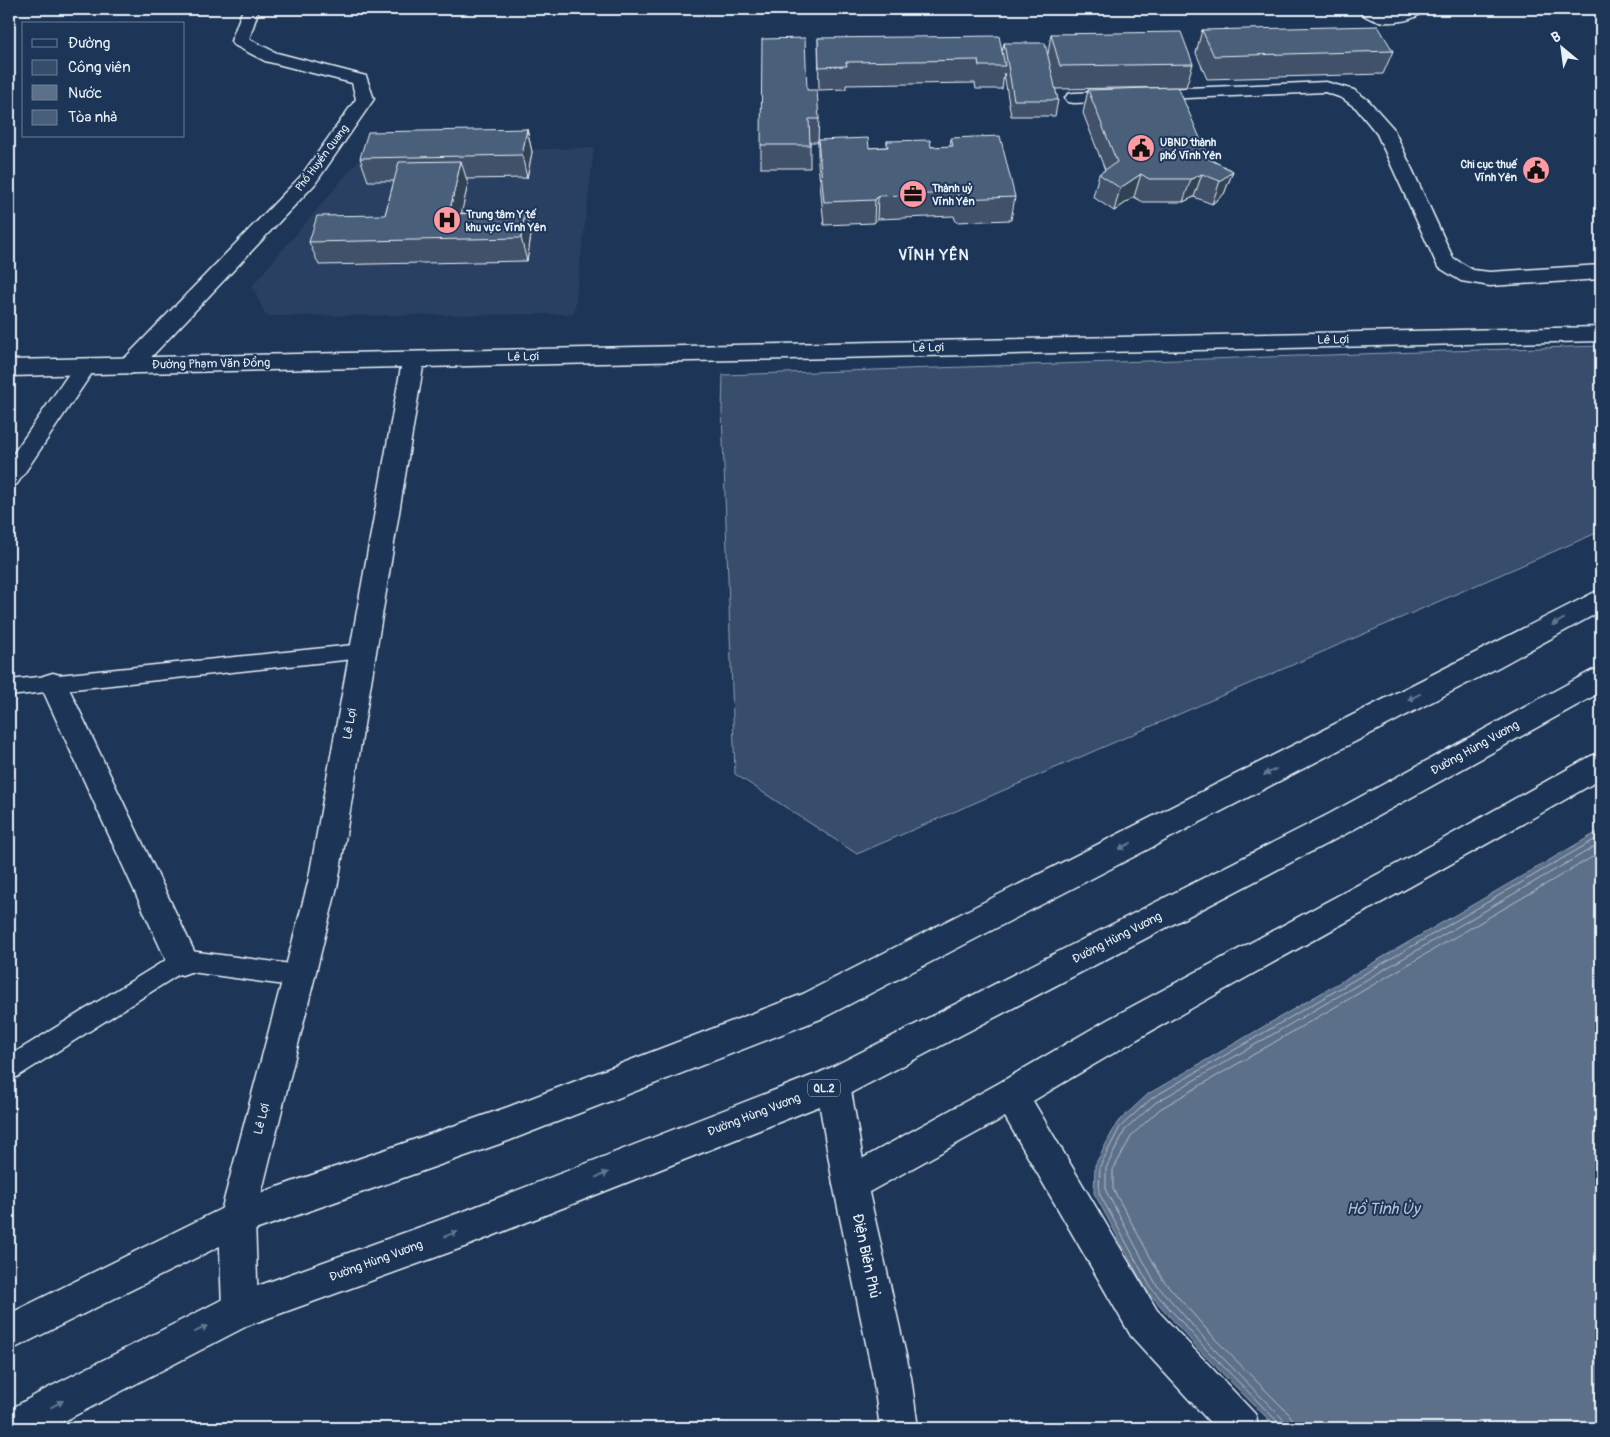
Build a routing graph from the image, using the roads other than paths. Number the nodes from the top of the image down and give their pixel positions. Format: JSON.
{"nodes":[{"id":1,"x":251,"y":9,"type":"edge"},
{"id":2,"x":1366,"y":9,"type":"edge"},
{"id":3,"x":1417,"y":9,"type":"edge"},
{"id":4,"x":1074,"y":98,"type":"dead end"},
{"id":5,"x":1601,"y":272,"type":"edge"},
{"id":6,"x":1601,"y":334,"type":"edge"},
{"id":7,"x":413,"y":359,"type":"junction"},
{"id":8,"x":130,"y":366,"type":"junction"},
{"id":9,"x":85,"y":367,"type":"junction"},
{"id":10,"x":9,"y":368,"type":"edge"},
{"id":11,"x":9,"y":478,"type":"edge"},
{"id":12,"x":1601,"y":599,"type":"edge"},
{"id":13,"x":363,"y":651,"type":"junction"},
{"id":14,"x":1601,"y":679,"type":"edge"},
{"id":15,"x":53,"y":684,"type":"junction"},
{"id":16,"x":9,"y":688,"type":"edge"},
{"id":17,"x":1601,"y":765,"type":"edge"},
{"id":18,"x":182,"y":960,"type":"junction"},
{"id":19,"x":299,"y":976,"type":"junction"},
{"id":20,"x":9,"y":1069,"type":"edge"},
{"id":21,"x":833,"y":1084,"type":"junction"},
{"id":22,"x":1012,"y":1095,"type":"junction"},
{"id":23,"x":850,"y":1184,"type":"junction"},
{"id":24,"x":236,"y":1219,"type":"junction"},
{"id":25,"x":240,"y":1310,"type":"junction"},
{"id":26,"x":9,"y":1333,"type":"edge"},
{"id":27,"x":15,"y":1428,"type":"edge"},
{"id":28,"x":899,"y":1428,"type":"edge"},
{"id":29,"x":1240,"y":1428,"type":"edge"}],
"edges":[{"from":1,"to":8,"type":"street","name":"Phố Huyền Quang"},
{"from":2,"to":3,"type":"street"},
{"from":4,"to":5,"type":"street"},
{"from":6,"to":7,"type":"street","name":"Lê Lợi"},
{"from":7,"to":8,"type":"street","name":"Đường Phạm Văn Đồng"},
{"from":7,"to":13,"type":"street","name":"Lê Lợi"},
{"from":8,"to":9,"type":"street","name":"Đường Phạm Văn Đồng"},
{"from":9,"to":10,"type":"street","name":"Đường Phạm Văn Đồng"},
{"from":9,"to":11,"type":"street"},
{"from":12,"to":24,"type":"street","one_way":true},
{"from":13,"to":15,"type":"lane"},
{"from":13,"to":19,"type":"street","name":"Lê Lợi"},
{"from":14,"to":21,"type":"street","name":"Đường Hùng Vương","number":"QL.2"},
{"from":15,"to":16,"type":"lane"},
{"from":15,"to":18,"type":"street"},
{"from":17,"to":22,"type":"street"},
{"from":18,"to":19,"type":"lane"},
{"from":18,"to":20,"type":"lane"},
{"from":19,"to":24,"type":"street","name":"Lê Lợi"},
{"from":21,"to":23,"type":"street","name":"Điện Biên Phủ"},
{"from":25,"to":21,"type":"street","name":"Đường Hùng Vương","number":"QL.2","one_way":true},
{"from":22,"to":23,"type":"street"},
{"from":22,"to":29,"type":"street"},
{"from":23,"to":28,"type":"street","name":"Điện Biên Phủ"},
{"from":24,"to":25,"type":"street","name":"Lê Lợi"},
{"from":24,"to":26,"type":"street"},
{"from":27,"to":25,"type":"street","name":"Đường Hùng Vương","number":"QL.2","one_way":true}]}
